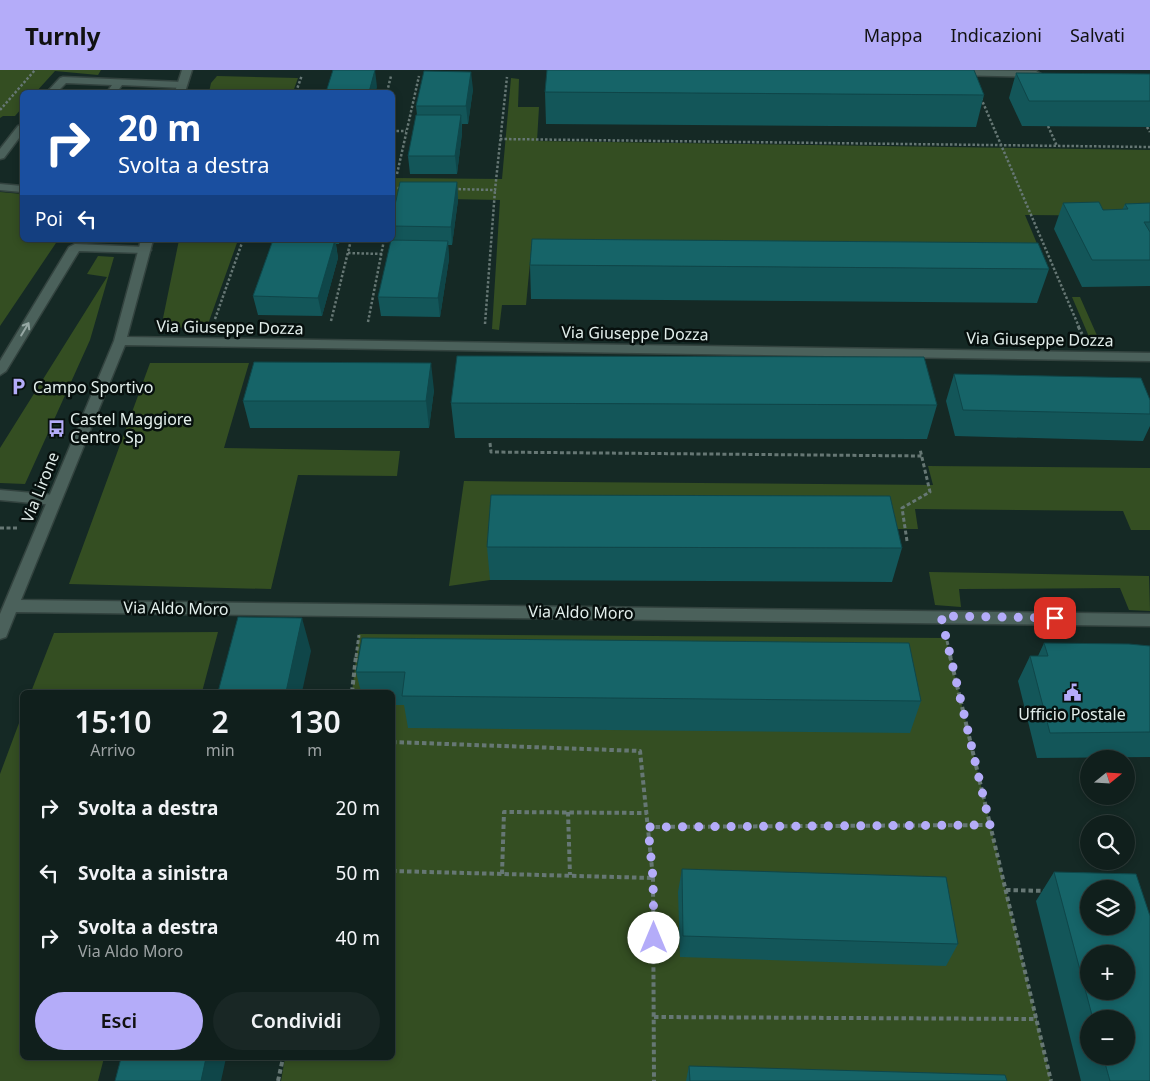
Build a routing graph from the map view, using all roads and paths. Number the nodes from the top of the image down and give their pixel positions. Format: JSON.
{"nodes":[{"id":1,"x":35,"y":70,"type":"edge"},
{"id":2,"x":187,"y":70,"type":"edge"},
{"id":3,"x":949,"y":73,"type":"edge"},
{"id":4,"x":1047,"y":74,"type":"edge"},
{"id":5,"x":302,"y":75,"type":"dead end"},
{"id":6,"x":391,"y":76,"type":"dead end"},
{"id":7,"x":419,"y":76,"type":"dead end"},
{"id":8,"x":507,"y":77,"type":"dead end"},
{"id":9,"x":119,"y":82,"type":"junction"},
{"id":10,"x":181,"y":89,"type":"edge"},
{"id":11,"x":54,"y":90,"type":"edge"},
{"id":12,"x":113,"y":90,"type":"edge"},
{"id":13,"x":297,"y":90,"type":"edge"},
{"id":14,"x":388,"y":90,"type":"edge"},
{"id":15,"x":978,"y":91,"type":"edge"},
{"id":16,"x":0,"y":110,"type":"edge"},
{"id":17,"x":1048,"y":126,"type":"edge"},
{"id":18,"x":1147,"y":127,"type":"edge"},
{"id":19,"x":20,"y":131,"type":"edge"},
{"id":20,"x":395,"y":131,"type":"edge"},
{"id":21,"x":406,"y":131,"type":"junction"},
{"id":22,"x":1150,"y":132,"type":"edge"},
{"id":23,"x":500,"y":139,"type":"junction"},
{"id":24,"x":1002,"y":145,"type":"junction"},
{"id":25,"x":1057,"y":146,"type":"junction"},
{"id":26,"x":1150,"y":147,"type":"edge"},
{"id":27,"x":0,"y":156,"type":"edge"},
{"id":28,"x":397,"y":174,"type":"dead end"},
{"id":29,"x":0,"y":187,"type":"edge"},
{"id":30,"x":395,"y":188,"type":"edge"},
{"id":31,"x":20,"y":189,"type":"edge"},
{"id":32,"x":412,"y":189,"type":"edge"},
{"id":33,"x":449,"y":189,"type":"edge"},
{"id":34,"x":495,"y":190,"type":"junction"},
{"id":35,"x":242,"y":242,"type":"edge"},
{"id":36,"x":351,"y":242,"type":"edge"},
{"id":37,"x":384,"y":242,"type":"edge"},
{"id":38,"x":146,"y":245,"type":"edge"},
{"id":39,"x":348,"y":253,"type":"junction"},
{"id":40,"x":382,"y":254,"type":"junction"},
{"id":41,"x":214,"y":320,"type":"dead end"},
{"id":42,"x":330,"y":323,"type":"dead end"},
{"id":43,"x":367,"y":324,"type":"dead end"},
{"id":44,"x":484,"y":325,"type":"dead end"},
{"id":45,"x":1083,"y":335,"type":"dead end"},
{"id":46,"x":120,"y":341,"type":"junction"},
{"id":47,"x":1150,"y":357,"type":"edge"},
{"id":48,"x":0,"y":371,"type":"edge"},
{"id":49,"x":490,"y":443,"type":"dead end"},
{"id":50,"x":920,"y":449,"type":"dead end"},
{"id":51,"x":922,"y":456,"type":"junction"},
{"id":52,"x":0,"y":495,"type":"edge"},
{"id":53,"x":54,"y":500,"type":"junction"},
{"id":54,"x":907,"y":541,"type":"dead end"},
{"id":55,"x":11,"y":606,"type":"junction"},
{"id":56,"x":363,"y":610,"type":"junction"},
{"id":57,"x":941,"y":616,"type":"junction"},
{"id":58,"x":1150,"y":620,"type":"edge"},
{"id":59,"x":0,"y":633,"type":"edge"},
{"id":60,"x":352,"y":690,"type":"edge"},
{"id":61,"x":395,"y":742,"type":"edge"},
{"id":62,"x":568,"y":812,"type":"junction"},
{"id":63,"x":647,"y":813,"type":"junction"},
{"id":64,"x":990,"y":825,"type":"junction"},
{"id":65,"x":648,"y":827,"type":"junction"},
{"id":66,"x":395,"y":871,"type":"edge"},
{"id":67,"x":502,"y":874,"type":"junction"},
{"id":68,"x":570,"y":876,"type":"junction"},
{"id":69,"x":653,"y":878,"type":"junction"},
{"id":70,"x":1006,"y":890,"type":"junction"},
{"id":71,"x":1052,"y":892,"type":"dead end"},
{"id":72,"x":654,"y":1017,"type":"junction"},
{"id":73,"x":1037,"y":1019,"type":"junction"},
{"id":74,"x":283,"y":1060,"type":"edge"},
{"id":75,"x":278,"y":1081,"type":"edge"},
{"id":76,"x":654,"y":1081,"type":"edge"},
{"id":77,"x":1052,"y":1081,"type":"edge"}],
"edges":[{"from":1,"to":16,"type":"path"},
{"from":2,"to":10,"type":"street"},
{"from":3,"to":4,"type":"street"},
{"from":5,"to":13,"type":"path"},
{"from":6,"to":14,"type":"path"},
{"from":7,"to":21,"type":"path"},
{"from":8,"to":23,"type":"path"},
{"from":9,"to":10,"type":"street"},
{"from":9,"to":11,"type":"street"},
{"from":9,"to":12,"type":"street"},
{"from":15,"to":24,"type":"path"},
{"from":17,"to":25,"type":"path"},
{"from":18,"to":22,"type":"path"},
{"from":19,"to":27,"type":"street"},
{"from":20,"to":21,"type":"path"},
{"from":21,"to":28,"type":"path"},
{"from":23,"to":24,"type":"path"},
{"from":23,"to":34,"type":"path"},
{"from":24,"to":25,"type":"path"},
{"from":24,"to":45,"type":"path"},
{"from":25,"to":26,"type":"path"},
{"from":29,"to":31,"type":"street"},
{"from":30,"to":32,"type":"path"},
{"from":33,"to":34,"type":"path"},
{"from":34,"to":44,"type":"path"},
{"from":35,"to":41,"type":"path"},
{"from":36,"to":39,"type":"path"},
{"from":37,"to":40,"type":"path"},
{"from":38,"to":46,"type":"street","name":"Via Lirone"},
{"from":48,"to":38,"type":"street","one_way":true},
{"from":39,"to":40,"type":"path"},
{"from":39,"to":42,"type":"path"},
{"from":40,"to":43,"type":"path"},
{"from":46,"to":47,"type":"street","name":"Via Giuseppe Dozza"},
{"from":46,"to":53,"type":"street","name":"Via Lirone"},
{"from":49,"to":51,"type":"path"},
{"from":50,"to":51,"type":"path"},
{"from":51,"to":54,"type":"path"},
{"from":52,"to":53,"type":"street"},
{"from":53,"to":55,"type":"street","name":"Via Lirone"},
{"from":55,"to":56,"type":"street","name":"Via Aldo Moro"},
{"from":55,"to":59,"type":"street","name":"Via Lirone"},
{"from":56,"to":57,"type":"street","name":"Via Aldo Moro"},
{"from":56,"to":60,"type":"path"},
{"from":57,"to":58,"type":"street","name":"Via Aldo Moro"},
{"from":57,"to":64,"type":"path"},
{"from":61,"to":63,"type":"path"},
{"from":62,"to":63,"type":"path"},
{"from":62,"to":67,"type":"path"},
{"from":62,"to":68,"type":"path"},
{"from":63,"to":65,"type":"path"},
{"from":64,"to":65,"type":"path"},
{"from":64,"to":70,"type":"path"},
{"from":65,"to":69,"type":"path"},
{"from":66,"to":67,"type":"path"},
{"from":67,"to":68,"type":"path"},
{"from":68,"to":69,"type":"path"},
{"from":69,"to":72,"type":"path"},
{"from":70,"to":71,"type":"path"},
{"from":70,"to":73,"type":"path"},
{"from":72,"to":73,"type":"path"},
{"from":72,"to":76,"type":"path"},
{"from":73,"to":77,"type":"path"},
{"from":74,"to":75,"type":"path"}]}
